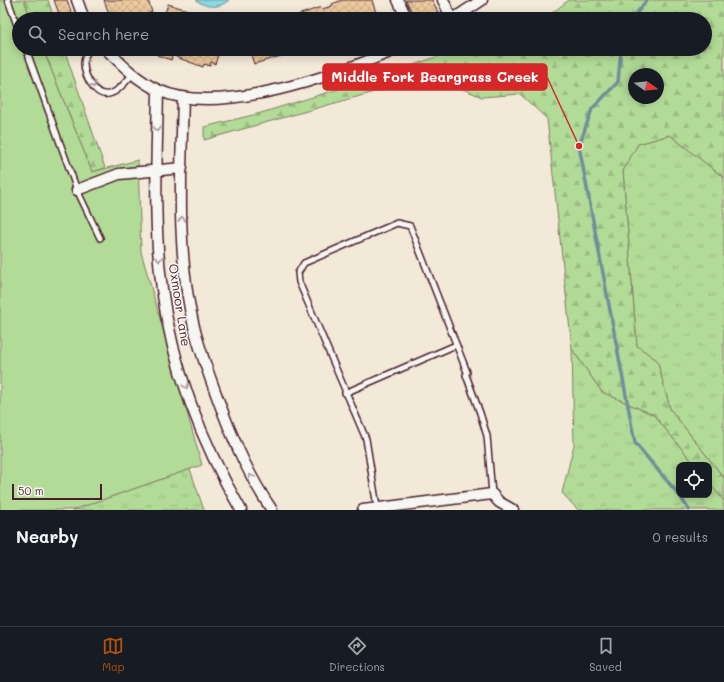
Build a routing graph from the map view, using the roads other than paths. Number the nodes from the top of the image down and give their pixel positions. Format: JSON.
{"nodes":[{"id":1,"x":8,"y":0,"type":"edge"},
{"id":2,"x":77,"y":0,"type":"edge"},
{"id":3,"x":398,"y":0,"type":"edge"},
{"id":4,"x":443,"y":0,"type":"edge"},
{"id":5,"x":482,"y":0,"type":"edge"},
{"id":6,"x":12,"y":12,"type":"edge"},
{"id":7,"x":81,"y":12,"type":"edge"},
{"id":8,"x":404,"y":12,"type":"edge"},
{"id":9,"x":449,"y":12,"type":"edge"},
{"id":10,"x":463,"y":12,"type":"edge"},
{"id":11,"x":29,"y":56,"type":"edge"},
{"id":12,"x":86,"y":56,"type":"edge"},
{"id":13,"x":114,"y":56,"type":"edge"},
{"id":14,"x":379,"y":56,"type":"edge"},
{"id":15,"x":133,"y":74,"type":"junction"},
{"id":16,"x":158,"y":90,"type":"junction"},
{"id":17,"x":183,"y":97,"type":"junction"},
{"id":18,"x":182,"y":168,"type":"junction"},
{"id":19,"x":156,"y":169,"type":"junction"},
{"id":20,"x":77,"y":190,"type":"junction"},
{"id":21,"x":100,"y":238,"type":"dead end"},
{"id":22,"x":456,"y":345,"type":"junction"},
{"id":23,"x":345,"y":393,"type":"junction"},
{"id":24,"x":492,"y":494,"type":"junction"},
{"id":25,"x":377,"y":507,"type":"junction"},
{"id":26,"x":241,"y":510,"type":"edge"},
{"id":27,"x":272,"y":510,"type":"edge"},
{"id":28,"x":363,"y":510,"type":"edge"},
{"id":29,"x":513,"y":510,"type":"edge"}],
"edges":[{"from":1,"to":6,"type":"lane"},
{"from":2,"to":7,"type":"street"},
{"from":3,"to":8,"type":"street"},
{"from":4,"to":9,"type":"street"},
{"from":5,"to":10,"type":"street"},
{"from":11,"to":20,"type":"lane"},
{"from":12,"to":15,"type":"lane","one_way":true},
{"from":13,"to":15,"type":"street"},
{"from":14,"to":17,"type":"street"},
{"from":15,"to":16,"type":"street"},
{"from":16,"to":17,"type":"street"},
{"from":16,"to":19,"type":"street","name":"Oxmoor Lane","one_way":true},
{"from":17,"to":18,"type":"street","name":"Oxmoor Lane"},
{"from":18,"to":19,"type":"street"},
{"from":27,"to":18,"type":"street","name":"Oxmoor Lane","one_way":true},
{"from":19,"to":20,"type":"street"},
{"from":19,"to":26,"type":"street","name":"Oxmoor Lane","one_way":true},
{"from":20,"to":21,"type":"lane"},
{"from":22,"to":23,"type":"lane"},
{"from":22,"to":23,"type":"lane"},
{"from":22,"to":24,"type":"lane"},
{"from":23,"to":25,"type":"lane"},
{"from":24,"to":25,"type":"street"},
{"from":24,"to":29,"type":"street"},
{"from":25,"to":28,"type":"street"}]}
